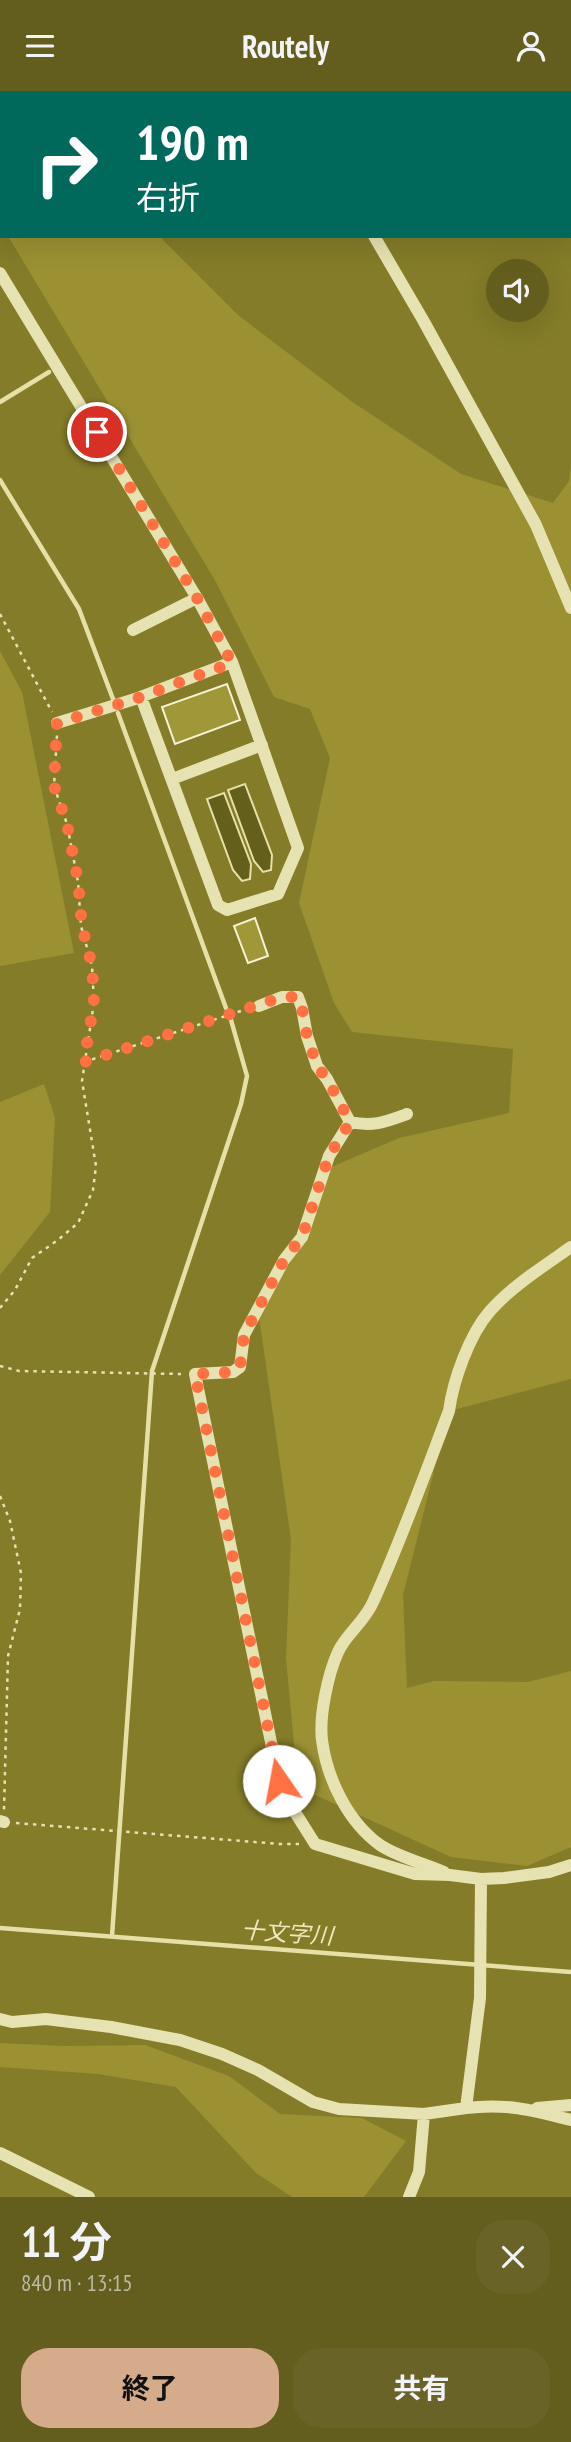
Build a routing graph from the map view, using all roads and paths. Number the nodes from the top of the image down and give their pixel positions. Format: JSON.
{"nodes":[{"id":1,"x":375,"y":238,"type":"edge"},
{"id":2,"x":0,"y":273,"type":"edge"},
{"id":3,"x":197,"y":598,"type":"junction"},
{"id":4,"x":571,"y":608,"type":"edge"},
{"id":5,"x":0,"y":614,"type":"edge"},
{"id":6,"x":133,"y":629,"type":"dead end"},
{"id":7,"x":232,"y":663,"type":"junction"},
{"id":8,"x":141,"y":697,"type":"junction"},
{"id":9,"x":57,"y":723,"type":"junction"},
{"id":10,"x":261,"y":745,"type":"junction"},
{"id":11,"x":172,"y":779,"type":"junction"},
{"id":12,"x":259,"y":1006,"type":"joint"},
{"id":13,"x":84,"y":1062,"type":"junction"},
{"id":14,"x":407,"y":1114,"type":"dead end"},
{"id":15,"x":350,"y":1122,"type":"junction"},
{"id":16,"x":571,"y":1247,"type":"edge"},
{"id":17,"x":0,"y":1308,"type":"edge"},
{"id":18,"x":0,"y":1366,"type":"edge"},
{"id":19,"x":195,"y":1374,"type":"junction"},
{"id":20,"x":0,"y":1496,"type":"edge"},
{"id":21,"x":2,"y":1822,"type":"edge"},
{"id":22,"x":315,"y":1844,"type":"junction"},
{"id":23,"x":571,"y":1865,"type":"edge"},
{"id":24,"x":450,"y":1875,"type":"junction"},
{"id":25,"x":481,"y":1879,"type":"junction"},
{"id":26,"x":0,"y":2019,"type":"edge"},
{"id":27,"x":571,"y":2105,"type":"edge"},
{"id":28,"x":466,"y":2108,"type":"junction"},
{"id":29,"x":527,"y":2109,"type":"junction"},
{"id":30,"x":424,"y":2114,"type":"junction"},
{"id":31,"x":571,"y":2120,"type":"edge"},
{"id":32,"x":0,"y":2153,"type":"edge"},
{"id":33,"x":89,"y":2197,"type":"edge"},
{"id":34,"x":409,"y":2197,"type":"edge"}],
"edges":[{"from":1,"to":4,"type":"street"},
{"from":2,"to":3,"type":"street"},
{"from":3,"to":6,"type":"street"},
{"from":3,"to":7,"type":"street"},
{"from":5,"to":9,"type":"path"},
{"from":7,"to":8,"type":"street"},
{"from":7,"to":10,"type":"street"},
{"from":8,"to":9,"type":"street"},
{"from":8,"to":11,"type":"street"},
{"from":9,"to":13,"type":"path"},
{"from":10,"to":11,"type":"street"},
{"from":10,"to":11,"type":"street"},
{"from":12,"to":13,"type":"path"},
{"from":12,"to":15,"type":"street"},
{"from":13,"to":17,"type":"path"},
{"from":14,"to":15,"type":"street"},
{"from":15,"to":19,"type":"street"},
{"from":16,"to":24,"type":"street"},
{"from":18,"to":19,"type":"path"},
{"from":19,"to":22,"type":"street"},
{"from":20,"to":21,"type":"path"},
{"from":21,"to":22,"type":"path"},
{"from":22,"to":24,"type":"street"},
{"from":23,"to":25,"type":"street"},
{"from":24,"to":25,"type":"street"},
{"from":25,"to":28,"type":"street"},
{"from":26,"to":30,"type":"street"},
{"from":27,"to":29,"type":"street"},
{"from":28,"to":29,"type":"street"},
{"from":28,"to":30,"type":"street"},
{"from":29,"to":31,"type":"street"},
{"from":30,"to":34,"type":"street"},
{"from":32,"to":33,"type":"street"}]}
